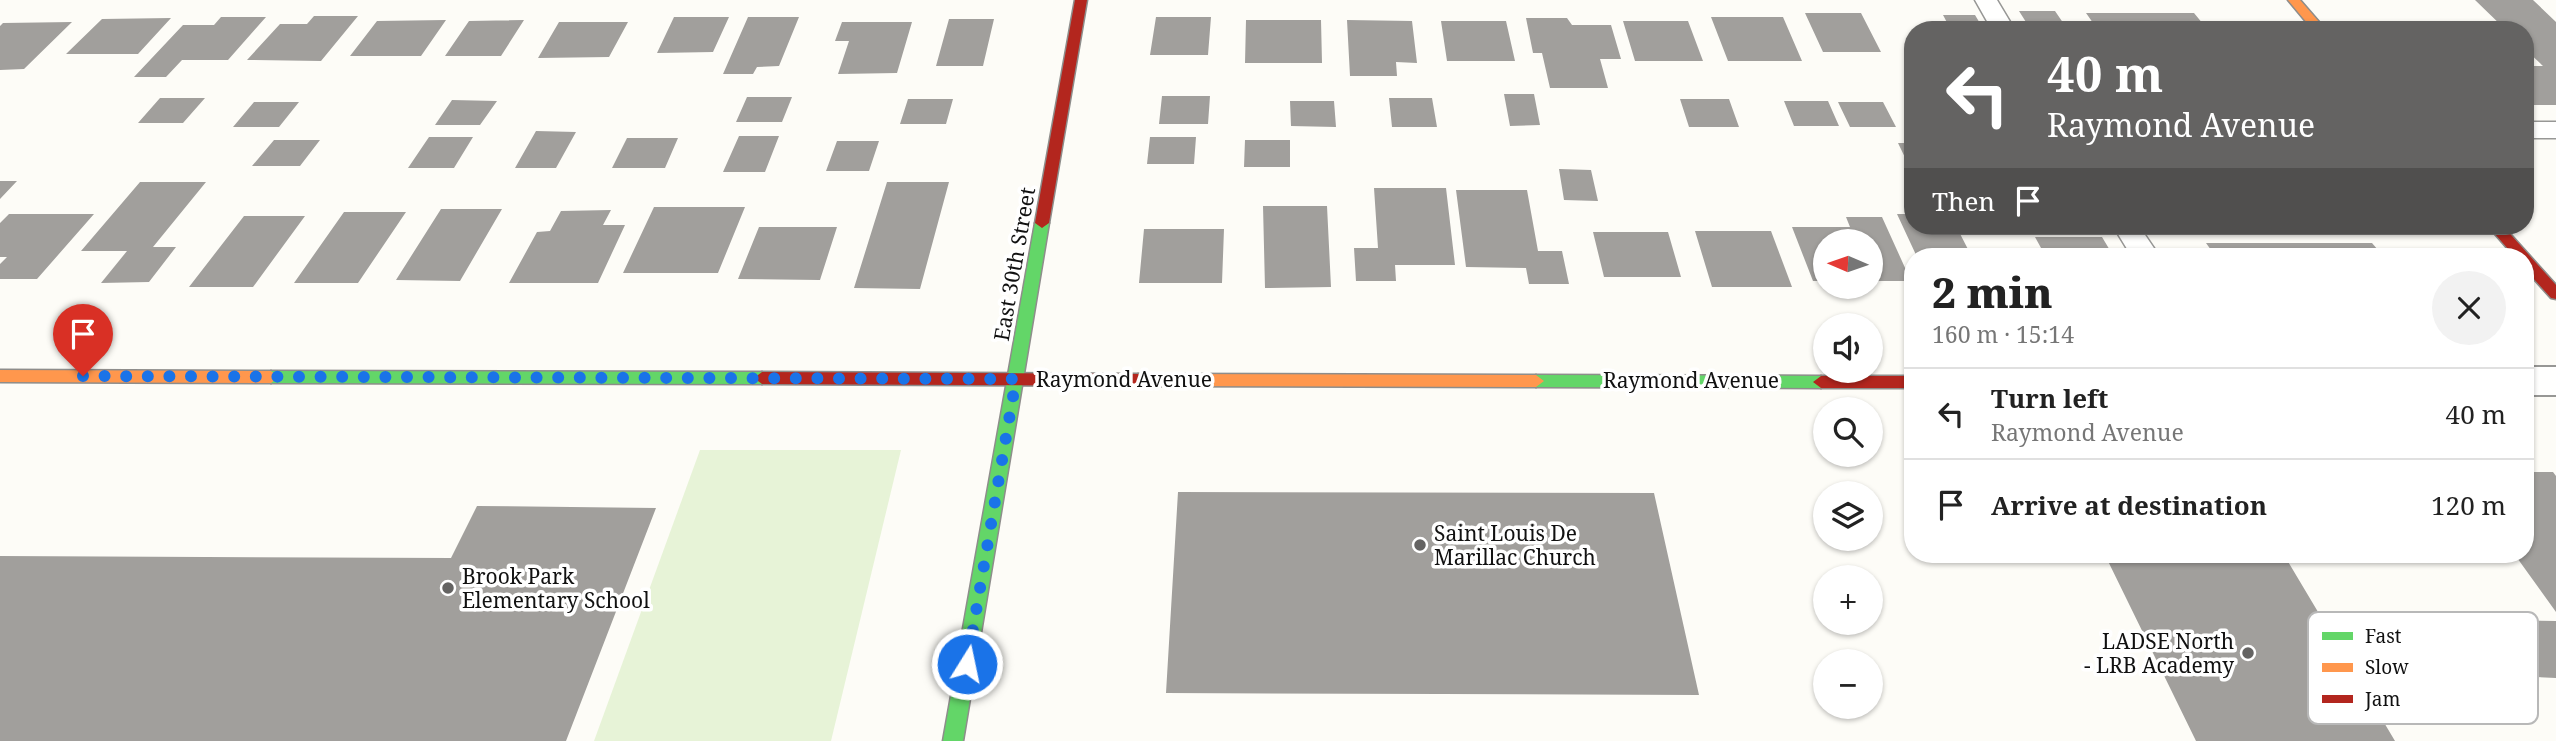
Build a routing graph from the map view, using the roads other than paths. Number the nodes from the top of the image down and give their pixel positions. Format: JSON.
{"nodes":[{"id":1,"x":1081,"y":0,"type":"edge"},
{"id":2,"x":1986,"y":0,"type":"edge"},
{"id":3,"x":2294,"y":0,"type":"edge"},
{"id":4,"x":1999,"y":21,"type":"edge"},
{"id":5,"x":2312,"y":21,"type":"edge"},
{"id":6,"x":2534,"y":130,"type":"edge"},
{"id":7,"x":2556,"y":130,"type":"edge"},
{"id":8,"x":2534,"y":270,"type":"edge"},
{"id":9,"x":2556,"y":294,"type":"edge"},
{"id":10,"x":0,"y":376,"type":"edge"},
{"id":11,"x":1016,"y":379,"type":"junction"},
{"id":12,"x":2534,"y":381,"type":"edge"},
{"id":13,"x":1904,"y":382,"type":"edge"},
{"id":14,"x":2556,"y":382,"type":"edge"},
{"id":15,"x":953,"y":741,"type":"edge"}],
"edges":[{"from":1,"to":11,"type":"street","name":"East 30th Street"},
{"from":2,"to":4,"type":"lane"},
{"from":3,"to":5,"type":"street"},
{"from":6,"to":7,"type":"lane"},
{"from":8,"to":9,"type":"street"},
{"from":10,"to":11,"type":"street","name":"Raymond Avenue"},
{"from":11,"to":13,"type":"street","name":"Raymond Avenue"},
{"from":11,"to":15,"type":"street","name":"East 30th Street"},
{"from":12,"to":14,"type":"street"}]}
